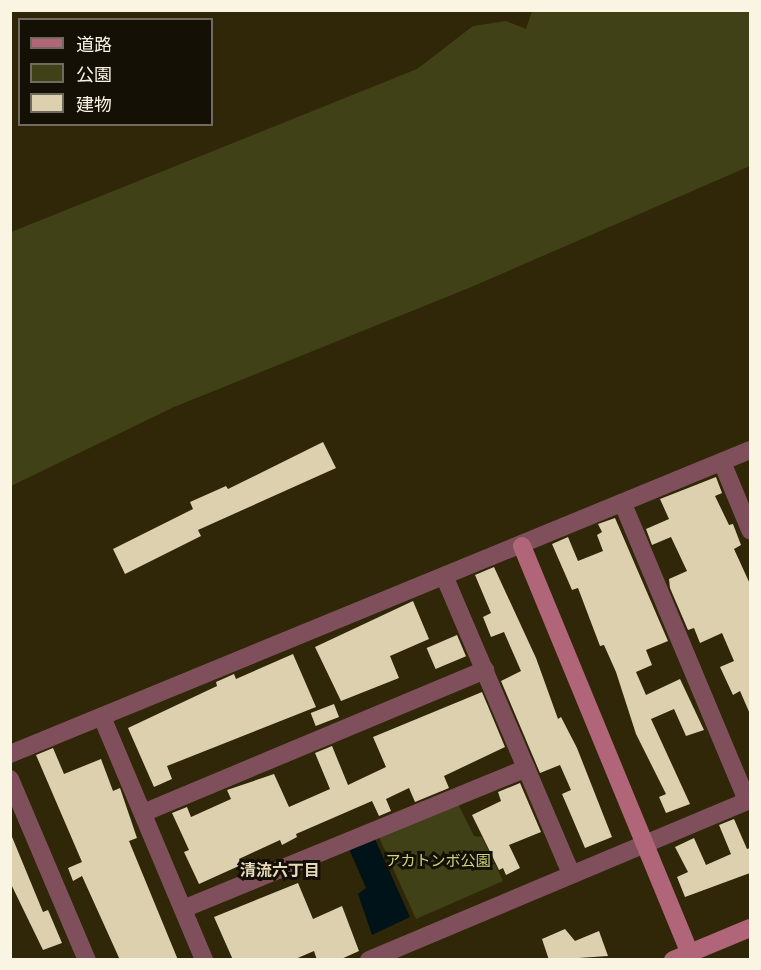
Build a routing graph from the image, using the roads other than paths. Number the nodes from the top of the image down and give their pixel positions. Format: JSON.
{"nodes":[{"id":1,"x":750,"y":450,"type":"edge"},
{"id":2,"x":722,"y":462,"type":"junction"},
{"id":3,"x":623,"y":504,"type":"junction"},
{"id":4,"x":750,"y":530,"type":"edge"},
{"id":5,"x":522,"y":546,"type":"junction"},
{"id":6,"x":445,"y":578,"type":"junction"},
{"id":7,"x":485,"y":670,"type":"junction"},
{"id":8,"x":102,"y":717,"type":"junction"},
{"id":9,"x":10,"y":754,"type":"edge"},
{"id":10,"x":526,"y":768,"type":"junction"},
{"id":11,"x":10,"y":779,"type":"edge"},
{"id":12,"x":749,"y":801,"type":"edge"},
{"id":13,"x":143,"y":813,"type":"junction"},
{"id":14,"x":646,"y":843,"type":"junction"},
{"id":15,"x":571,"y":874,"type":"junction"},
{"id":16,"x":183,"y":909,"type":"junction"},
{"id":17,"x":750,"y":928,"type":"edge"},
{"id":18,"x":396,"y":954,"type":"edge"},
{"id":19,"x":685,"y":957,"type":"edge"},
{"id":20,"x":87,"y":960,"type":"edge"},
{"id":21,"x":204,"y":960,"type":"edge"},
{"id":22,"x":369,"y":960,"type":"edge"}],
"edges":[{"from":1,"to":2,"type":"street"},
{"from":2,"to":3,"type":"street"},
{"from":2,"to":4,"type":"street"},
{"from":3,"to":5,"type":"street"},
{"from":3,"to":12,"type":"street"},
{"from":5,"to":6,"type":"street"},
{"from":5,"to":14,"type":"street"},
{"from":6,"to":7,"type":"street"},
{"from":6,"to":8,"type":"street"},
{"from":7,"to":10,"type":"street"},
{"from":7,"to":13,"type":"street"},
{"from":8,"to":9,"type":"street"},
{"from":8,"to":13,"type":"street"},
{"from":10,"to":15,"type":"street"},
{"from":10,"to":16,"type":"street"},
{"from":11,"to":20,"type":"street"},
{"from":12,"to":14,"type":"street"},
{"from":13,"to":16,"type":"street"},
{"from":14,"to":15,"type":"street"},
{"from":14,"to":19,"type":"street"},
{"from":15,"to":18,"type":"street"},
{"from":16,"to":21,"type":"street"},
{"from":17,"to":19,"type":"street"},
{"from":18,"to":22,"type":"street"}]}
